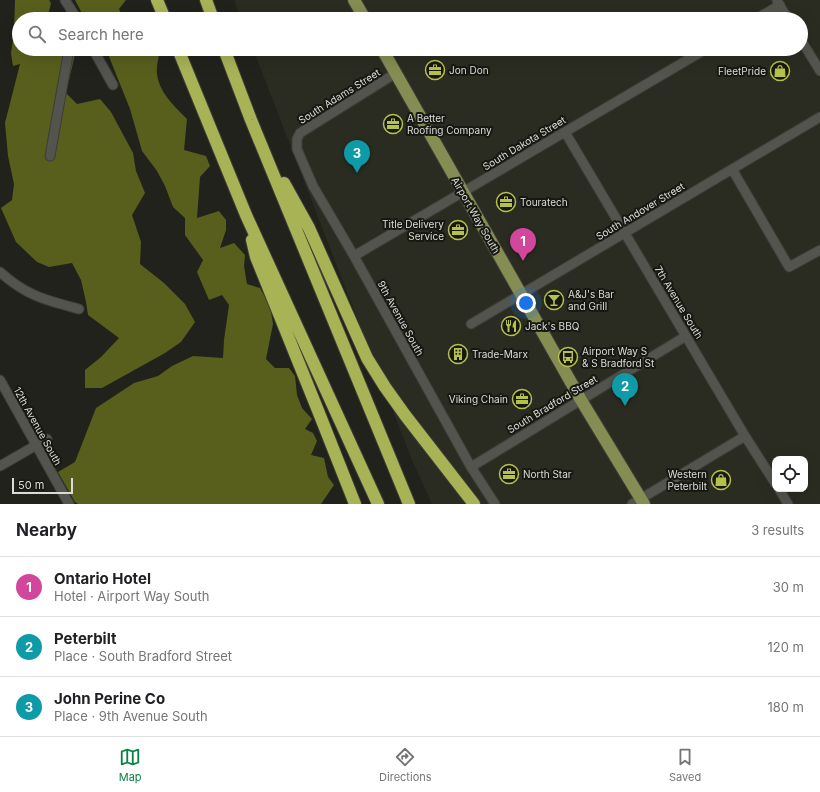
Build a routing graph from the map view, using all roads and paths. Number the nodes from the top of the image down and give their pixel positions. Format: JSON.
{"nodes":[{"id":1,"x":65,"y":0,"type":"edge"},
{"id":2,"x":158,"y":0,"type":"edge"},
{"id":3,"x":206,"y":0,"type":"edge"},
{"id":4,"x":778,"y":2,"type":"edge"},
{"id":5,"x":72,"y":12,"type":"edge"},
{"id":6,"x":162,"y":12,"type":"edge"},
{"id":7,"x":210,"y":12,"type":"edge"},
{"id":8,"x":765,"y":12,"type":"edge"},
{"id":9,"x":784,"y":12,"type":"edge"},
{"id":10,"x":808,"y":51,"type":"edge"},
{"id":11,"x":68,"y":56,"type":"edge"},
{"id":12,"x":97,"y":56,"type":"edge"},
{"id":13,"x":181,"y":56,"type":"edge"},
{"id":14,"x":227,"y":56,"type":"edge"},
{"id":15,"x":386,"y":56,"type":"edge"},
{"id":16,"x":694,"y":56,"type":"edge"},
{"id":17,"x":820,"y":71,"type":"edge"},
{"id":18,"x":396,"y":73,"type":"junction"},
{"id":19,"x":113,"y":85,"type":"dead end"},
{"id":20,"x":820,"y":117,"type":"edge"},
{"id":21,"x":251,"y":120,"type":"junction"},
{"id":22,"x":565,"y":132,"type":"junction"},
{"id":23,"x":297,"y":139,"type":"joint"},
{"id":24,"x":50,"y":156,"type":"dead end"},
{"id":25,"x":732,"y":169,"type":"junction"},
{"id":26,"x":463,"y":192,"type":"junction"},
{"id":27,"x":246,"y":215,"type":"junction"},
{"id":28,"x":625,"y":233,"type":"junction"},
{"id":29,"x":820,"y":250,"type":"edge"},
{"id":30,"x":354,"y":256,"type":"junction"},
{"id":31,"x":0,"y":272,"type":"edge"},
{"id":32,"x":521,"y":295,"type":"junction"},
{"id":33,"x":79,"y":309,"type":"dead end"},
{"id":34,"x":471,"y":324,"type":"dead end"},
{"id":35,"x":686,"y":336,"type":"junction"},
{"id":36,"x":0,"y":380,"type":"edge"},
{"id":37,"x":581,"y":400,"type":"junction"},
{"id":38,"x":745,"y":436,"type":"junction"},
{"id":39,"x":47,"y":439,"type":"dead end"},
{"id":40,"x":36,"y":445,"type":"junction"},
{"id":41,"x":0,"y":466,"type":"edge"},
{"id":42,"x":471,"y":467,"type":"junction"},
{"id":43,"x":772,"y":478,"type":"edge"},
{"id":44,"x":780,"y":492,"type":"edge"},
{"id":45,"x":410,"y":502,"type":"edge"},
{"id":46,"x":639,"y":502,"type":"edge"},
{"id":47,"x":69,"y":504,"type":"edge"},
{"id":48,"x":355,"y":504,"type":"edge"},
{"id":49,"x":378,"y":504,"type":"edge"},
{"id":50,"x":474,"y":504,"type":"edge"},
{"id":51,"x":495,"y":504,"type":"edge"},
{"id":52,"x":788,"y":504,"type":"edge"}],
"edges":[{"from":1,"to":5,"type":"street"},
{"from":2,"to":6,"type":"highway"},
{"from":3,"to":7,"type":"highway"},
{"from":4,"to":8,"type":"street"},
{"from":4,"to":9,"type":"street"},
{"from":10,"to":17,"type":"street"},
{"from":11,"to":24,"type":"street"},
{"from":12,"to":19,"type":"street"},
{"from":13,"to":27,"type":"highway"},
{"from":14,"to":21,"type":"highway"},
{"from":15,"to":18,"type":"main road","name":"Airport Way South"},
{"from":16,"to":22,"type":"street","name":"South Dakota Street"},
{"from":18,"to":23,"type":"street","name":"South Adams Street"},
{"from":18,"to":26,"type":"main road","name":"Airport Way South"},
{"from":20,"to":25,"type":"street","name":"South Andover Street"},
{"from":21,"to":45,"type":"highway"},
{"from":21,"to":50,"type":"highway"},
{"from":22,"to":26,"type":"street","name":"South Dakota Street"},
{"from":22,"to":28,"type":"street","name":"7th Avenue South"},
{"from":23,"to":30,"type":"street","name":"9th Avenue South"},
{"from":25,"to":28,"type":"street","name":"South Andover Street"},
{"from":25,"to":29,"type":"street"},
{"from":26,"to":30,"type":"street","name":"South Dakota Street"},
{"from":26,"to":32,"type":"main road","name":"Airport Way South"},
{"from":27,"to":48,"type":"highway"},
{"from":27,"to":49,"type":"highway"},
{"from":28,"to":32,"type":"street","name":"South Andover Street"},
{"from":28,"to":35,"type":"street","name":"7th Avenue South"},
{"from":30,"to":42,"type":"street","name":"9th Avenue South"},
{"from":31,"to":33,"type":"street"},
{"from":32,"to":34,"type":"street","name":"South Andover Street"},
{"from":32,"to":37,"type":"main road","name":"Airport Way South"},
{"from":35,"to":37,"type":"street","name":"South Bradford Street"},
{"from":35,"to":38,"type":"street","name":"7th Avenue South"},
{"from":36,"to":40,"type":"street","name":"12th Avenue South"},
{"from":37,"to":42,"type":"street","name":"South Bradford Street"},
{"from":37,"to":46,"type":"main road","name":"Airport Way South"},
{"from":38,"to":43,"type":"street","name":"7th Avenue South"},
{"from":38,"to":46,"type":"street"},
{"from":39,"to":40,"type":"street"},
{"from":40,"to":41,"type":"street"},
{"from":40,"to":47,"type":"street","name":"12th Avenue South"},
{"from":42,"to":51,"type":"street","name":"9th Avenue South"},
{"from":44,"to":52,"type":"street"}]}
